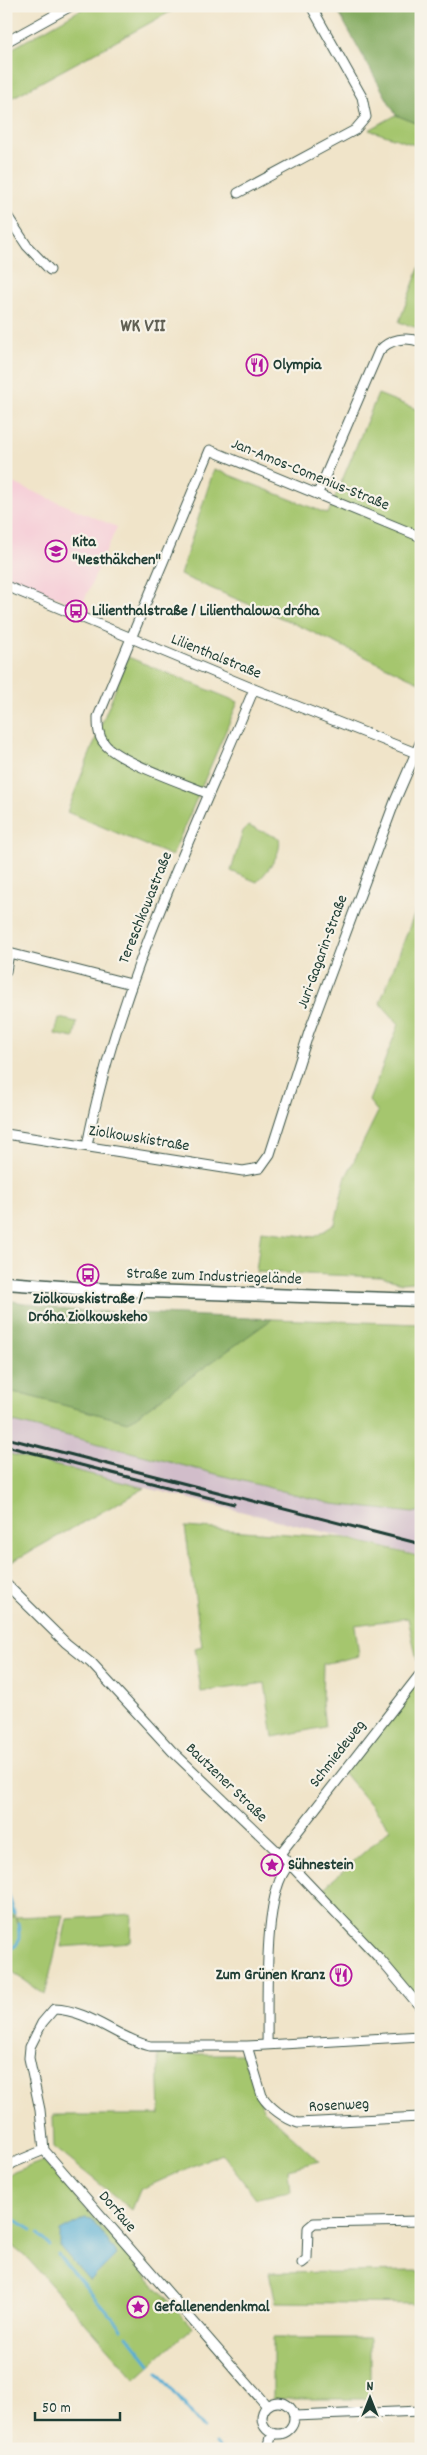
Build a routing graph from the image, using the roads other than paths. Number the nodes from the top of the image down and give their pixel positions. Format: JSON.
{"nodes":[{"id":1,"x":71,"y":6,"type":"edge"},
{"id":2,"x":311,"y":6,"type":"edge"},
{"id":3,"x":6,"y":42,"type":"edge"},
{"id":4,"x":238,"y":193,"type":"dead end"},
{"id":5,"x":6,"y":214,"type":"edge"},
{"id":6,"x":50,"y":270,"type":"dead end"},
{"id":7,"x":421,"y":342,"type":"edge"},
{"id":8,"x":318,"y":493,"type":"junction"},
{"id":9,"x":421,"y":537,"type":"edge"},
{"id":10,"x":6,"y":586,"type":"edge"},
{"id":11,"x":130,"y":638,"type":"junction"},
{"id":12,"x":254,"y":689,"type":"junction"},
{"id":13,"x":421,"y":741,"type":"edge"},
{"id":14,"x":416,"y":753,"type":"junction"},
{"id":15,"x":209,"y":794,"type":"junction"},
{"id":16,"x":6,"y":970,"type":"edge"},
{"id":17,"x":131,"y":984,"type":"junction"},
{"id":18,"x":6,"y":1134,"type":"edge"},
{"id":19,"x":87,"y":1146,"type":"junction"},
{"id":20,"x":265,"y":1163,"type":"joint"},
{"id":21,"x":6,"y":1283,"type":"edge"},
{"id":22,"x":421,"y":1300,"type":"edge"},
{"id":23,"x":6,"y":1584,"type":"edge"},
{"id":24,"x":421,"y":1672,"type":"edge"},
{"id":25,"x":280,"y":1854,"type":"junction"},
{"id":26,"x":289,"y":1866,"type":"junction"},
{"id":27,"x":421,"y":2008,"type":"edge"},
{"id":28,"x":421,"y":2036,"type":"edge"},
{"id":29,"x":267,"y":2044,"type":"junction"},
{"id":30,"x":247,"y":2046,"type":"junction"},
{"id":31,"x":421,"y":2117,"type":"edge"},
{"id":32,"x":44,"y":2150,"type":"junction"},
{"id":33,"x":6,"y":2168,"type":"edge"},
{"id":34,"x":421,"y":2221,"type":"edge"},
{"id":35,"x":302,"y":2263,"type":"dead end"},
{"id":36,"x":267,"y":2406,"type":"junction"},
{"id":37,"x":421,"y":2411,"type":"edge"},
{"id":38,"x":294,"y":2416,"type":"junction"},
{"id":39,"x":272,"y":2433,"type":"junction"},
{"id":40,"x":268,"y":2449,"type":"edge"}],
"edges":[{"from":1,"to":3,"type":"street"},
{"from":2,"to":4,"type":"street"},
{"from":5,"to":6,"type":"street"},
{"from":7,"to":8,"type":"street"},
{"from":8,"to":9,"type":"street","name":"Jan-Amos-Comenius-Straße"},
{"from":8,"to":11,"type":"street","name":"Jan-Amos-Comenius-Straße"},
{"from":10,"to":11,"type":"street","name":"Lilienthalstraße"},
{"from":11,"to":12,"type":"street","name":"Lilienthalstraße"},
{"from":11,"to":15,"type":"street"},
{"from":12,"to":14,"type":"street","name":"Lilienthalstraße"},
{"from":12,"to":15,"type":"street","name":"Tereschkowastraße"},
{"from":13,"to":14,"type":"street","name":"Juri-Gagarin-Straße"},
{"from":14,"to":20,"type":"street","name":"Juri-Gagarin-Straße"},
{"from":15,"to":17,"type":"street","name":"Tereschkowastraße"},
{"from":16,"to":17,"type":"street"},
{"from":17,"to":19,"type":"street","name":"Tereschkowastraße"},
{"from":18,"to":19,"type":"street","name":"Ziolkowskistraße"},
{"from":19,"to":20,"type":"street","name":"Ziolkowskistraße"},
{"from":21,"to":22,"type":"main road","name":"Straße zum Industriegelände"},
{"from":23,"to":25,"type":"street","name":"Bautzener Straße"},
{"from":24,"to":25,"type":"street","name":"Schmiedeweg"},
{"from":25,"to":26,"type":"street","name":"Bautzener Straße"},
{"from":26,"to":27,"type":"street","name":"Bautzener Straße"},
{"from":26,"to":29,"type":"street"},
{"from":28,"to":29,"type":"street"},
{"from":29,"to":30,"type":"street"},
{"from":30,"to":31,"type":"street","name":"Rosenweg"},
{"from":30,"to":32,"type":"street"},
{"from":32,"to":33,"type":"street"},
{"from":32,"to":36,"type":"street","name":"Dorfaue"},
{"from":34,"to":35,"type":"street"},
{"from":36,"to":38,"type":"street"},
{"from":36,"to":39,"type":"street"},
{"from":37,"to":38,"type":"street"},
{"from":38,"to":39,"type":"street"},
{"from":39,"to":40,"type":"street"}]}
